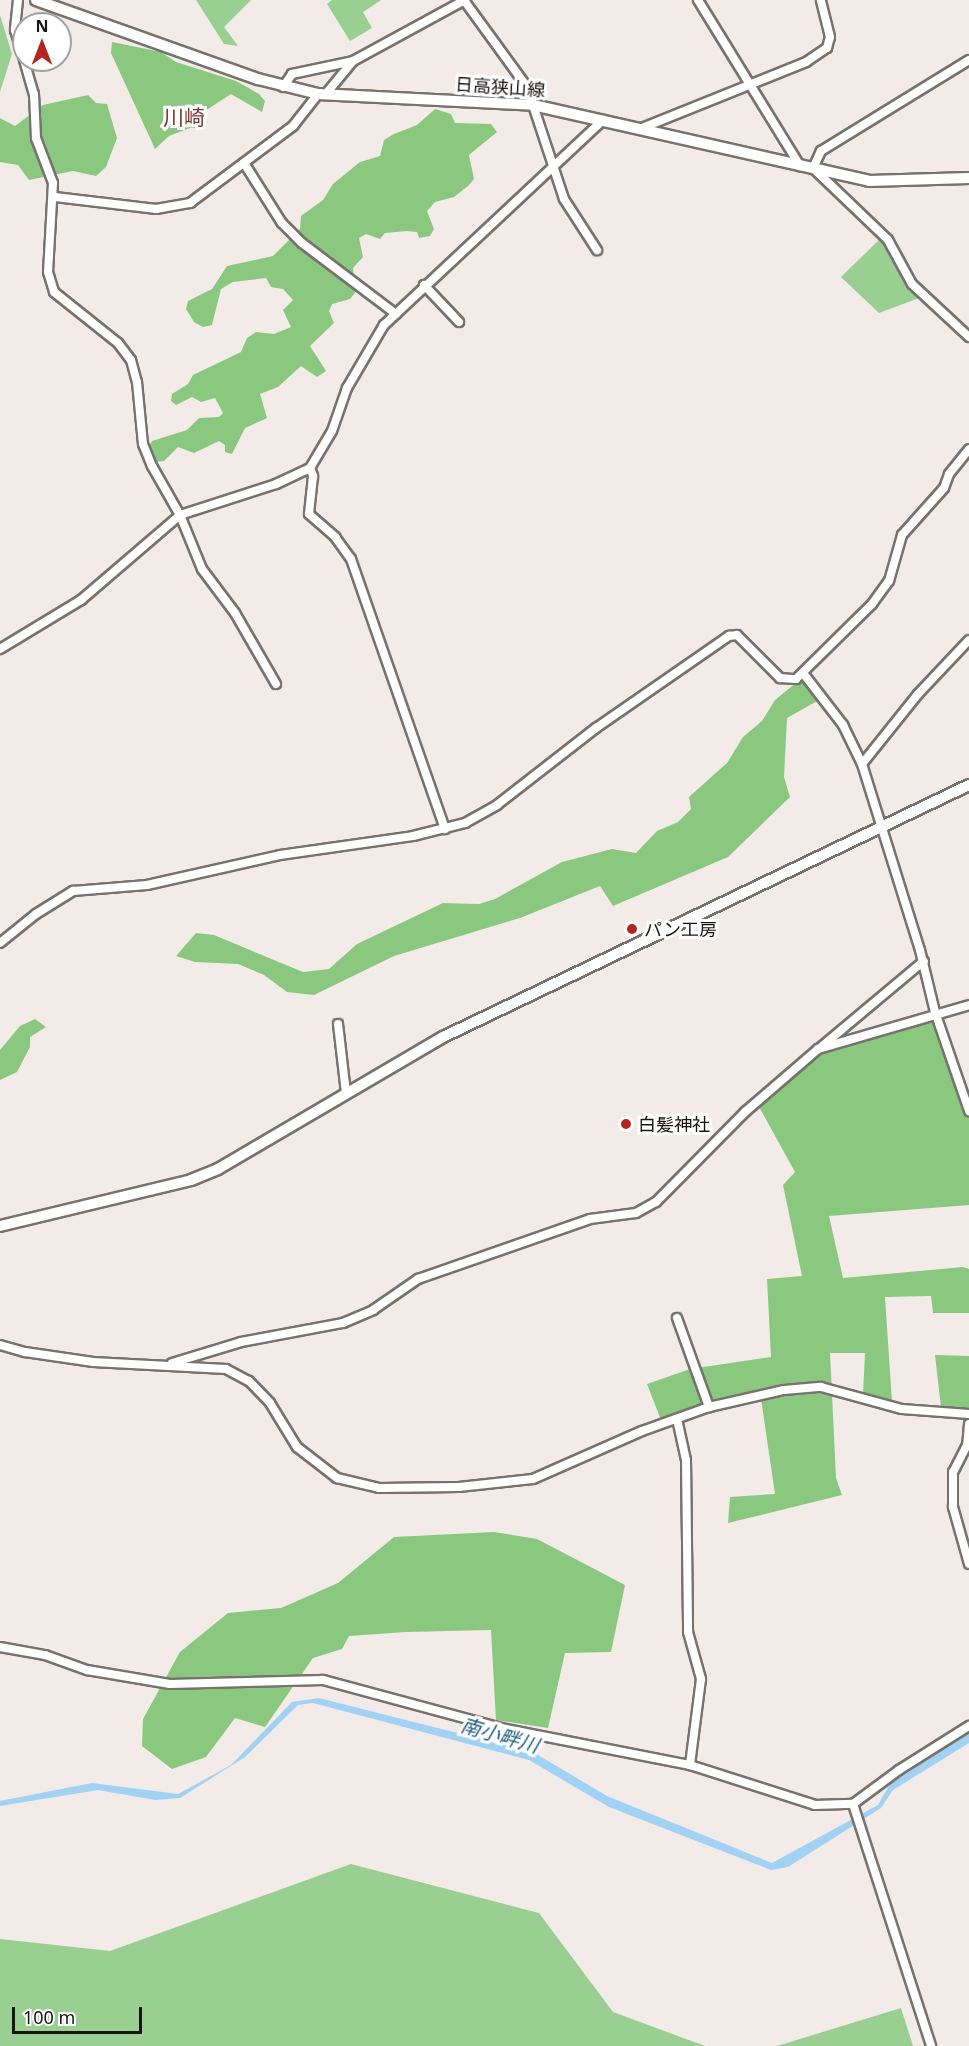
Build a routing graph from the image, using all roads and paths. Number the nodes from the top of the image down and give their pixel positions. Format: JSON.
{"nodes":[{"id":1,"x":36,"y":0,"type":"edge"},
{"id":2,"x":698,"y":0,"type":"edge"},
{"id":3,"x":821,"y":0,"type":"edge"},
{"id":4,"x":466,"y":2,"type":"edge"},
{"id":5,"x":969,"y":60,"type":"edge"},
{"id":6,"x":353,"y":61,"type":"junction"},
{"id":7,"x":28,"y":72,"type":"edge"},
{"id":8,"x":751,"y":86,"type":"junction"},
{"id":9,"x":283,"y":87,"type":"junction"},
{"id":10,"x":322,"y":94,"type":"junction"},
{"id":11,"x":533,"y":105,"type":"junction"},
{"id":12,"x":605,"y":118,"type":"junction"},
{"id":13,"x":642,"y":128,"type":"junction"},
{"id":14,"x":244,"y":163,"type":"junction"},
{"id":15,"x":554,"y":164,"type":"junction"},
{"id":16,"x":800,"y":166,"type":"junction"},
{"id":17,"x":813,"y":168,"type":"junction"},
{"id":18,"x":969,"y":178,"type":"edge"},
{"id":19,"x":55,"y":197,"type":"junction"},
{"id":20,"x":597,"y":250,"type":"dead end"},
{"id":21,"x":424,"y":285,"type":"junction"},
{"id":22,"x":396,"y":314,"type":"junction"},
{"id":23,"x":459,"y":322,"type":"dead end"},
{"id":24,"x":969,"y":337,"type":"edge"},
{"id":25,"x":969,"y":449,"type":"edge"},
{"id":26,"x":310,"y":468,"type":"junction"},
{"id":27,"x":180,"y":515,"type":"junction"},
{"id":28,"x":969,"y":640,"type":"edge"},
{"id":29,"x":0,"y":649,"type":"edge"},
{"id":30,"x":803,"y":673,"type":"junction"},
{"id":31,"x":276,"y":684,"type":"dead end"},
{"id":32,"x":862,"y":764,"type":"junction"},
{"id":33,"x":969,"y":785,"type":"edge"},
{"id":34,"x":883,"y":826,"type":"junction"},
{"id":35,"x":445,"y":829,"type":"junction"},
{"id":36,"x":0,"y":943,"type":"edge"},
{"id":37,"x":924,"y":962,"type":"junction"},
{"id":38,"x":969,"y":1005,"type":"edge"},
{"id":39,"x":935,"y":1012,"type":"junction"},
{"id":40,"x":338,"y":1024,"type":"dead end"},
{"id":41,"x":818,"y":1049,"type":"junction"},
{"id":42,"x":346,"y":1093,"type":"junction"},
{"id":43,"x":969,"y":1111,"type":"edge"},
{"id":44,"x":0,"y":1226,"type":"edge"},
{"id":45,"x":676,"y":1318,"type":"dead end"},
{"id":46,"x":0,"y":1345,"type":"edge"},
{"id":47,"x":162,"y":1366,"type":"junction"},
{"id":48,"x":709,"y":1407,"type":"junction"},
{"id":49,"x":969,"y":1414,"type":"edge"},
{"id":50,"x":677,"y":1419,"type":"junction"},
{"id":51,"x":969,"y":1424,"type":"edge"},
{"id":52,"x":969,"y":1564,"type":"edge"},
{"id":53,"x":0,"y":1647,"type":"edge"},
{"id":54,"x":969,"y":1726,"type":"edge"},
{"id":55,"x":690,"y":1765,"type":"junction"},
{"id":56,"x":854,"y":1808,"type":"junction"},
{"id":57,"x":931,"y":2046,"type":"edge"}],
"edges":[{"from":1,"to":9,"type":"street","name":"日高狭山線"},
{"from":2,"to":8,"type":"street"},
{"from":3,"to":8,"type":"street"},
{"from":4,"to":6,"type":"street"},
{"from":4,"to":11,"type":"street"},
{"from":5,"to":17,"type":"street"},
{"from":6,"to":9,"type":"street"},
{"from":6,"to":10,"type":"street"},
{"from":7,"to":19,"type":"street"},
{"from":8,"to":13,"type":"street"},
{"from":8,"to":16,"type":"street"},
{"from":9,"to":10,"type":"street","name":"日高狭山線"},
{"from":10,"to":11,"type":"street","name":"日高狭山線"},
{"from":10,"to":14,"type":"street"},
{"from":11,"to":12,"type":"street","name":"日高狭山線"},
{"from":11,"to":15,"type":"street"},
{"from":12,"to":13,"type":"street","name":"日高狭山線"},
{"from":12,"to":15,"type":"street"},
{"from":13,"to":16,"type":"street","name":"日高狭山線"},
{"from":14,"to":19,"type":"street"},
{"from":14,"to":22,"type":"street"},
{"from":15,"to":20,"type":"street"},
{"from":15,"to":21,"type":"street"},
{"from":16,"to":17,"type":"street","name":"日高狭山線"},
{"from":17,"to":18,"type":"street","name":"日高狭山線"},
{"from":17,"to":24,"type":"street"},
{"from":19,"to":27,"type":"street"},
{"from":21,"to":22,"type":"street"},
{"from":21,"to":23,"type":"street"},
{"from":22,"to":26,"type":"street"},
{"from":25,"to":30,"type":"street"},
{"from":26,"to":27,"type":"street"},
{"from":26,"to":35,"type":"street"},
{"from":27,"to":29,"type":"street"},
{"from":27,"to":31,"type":"street"},
{"from":28,"to":32,"type":"street"},
{"from":30,"to":32,"type":"street"},
{"from":30,"to":35,"type":"street"},
{"from":32,"to":34,"type":"street"},
{"from":33,"to":34,"type":"street"},
{"from":34,"to":37,"type":"street"},
{"from":34,"to":42,"type":"street"},
{"from":35,"to":36,"type":"street"},
{"from":37,"to":39,"type":"street"},
{"from":37,"to":41,"type":"street"},
{"from":38,"to":39,"type":"street"},
{"from":39,"to":41,"type":"street"},
{"from":39,"to":43,"type":"street"},
{"from":40,"to":42,"type":"street"},
{"from":41,"to":47,"type":"street"},
{"from":42,"to":44,"type":"street"},
{"from":45,"to":48,"type":"street"},
{"from":46,"to":47,"type":"street"},
{"from":47,"to":50,"type":"street"},
{"from":48,"to":49,"type":"street"},
{"from":48,"to":50,"type":"street"},
{"from":50,"to":55,"type":"street"},
{"from":51,"to":52,"type":"street"},
{"from":53,"to":55,"type":"street"},
{"from":54,"to":56,"type":"street"},
{"from":55,"to":56,"type":"street"},
{"from":56,"to":57,"type":"street"}]}
